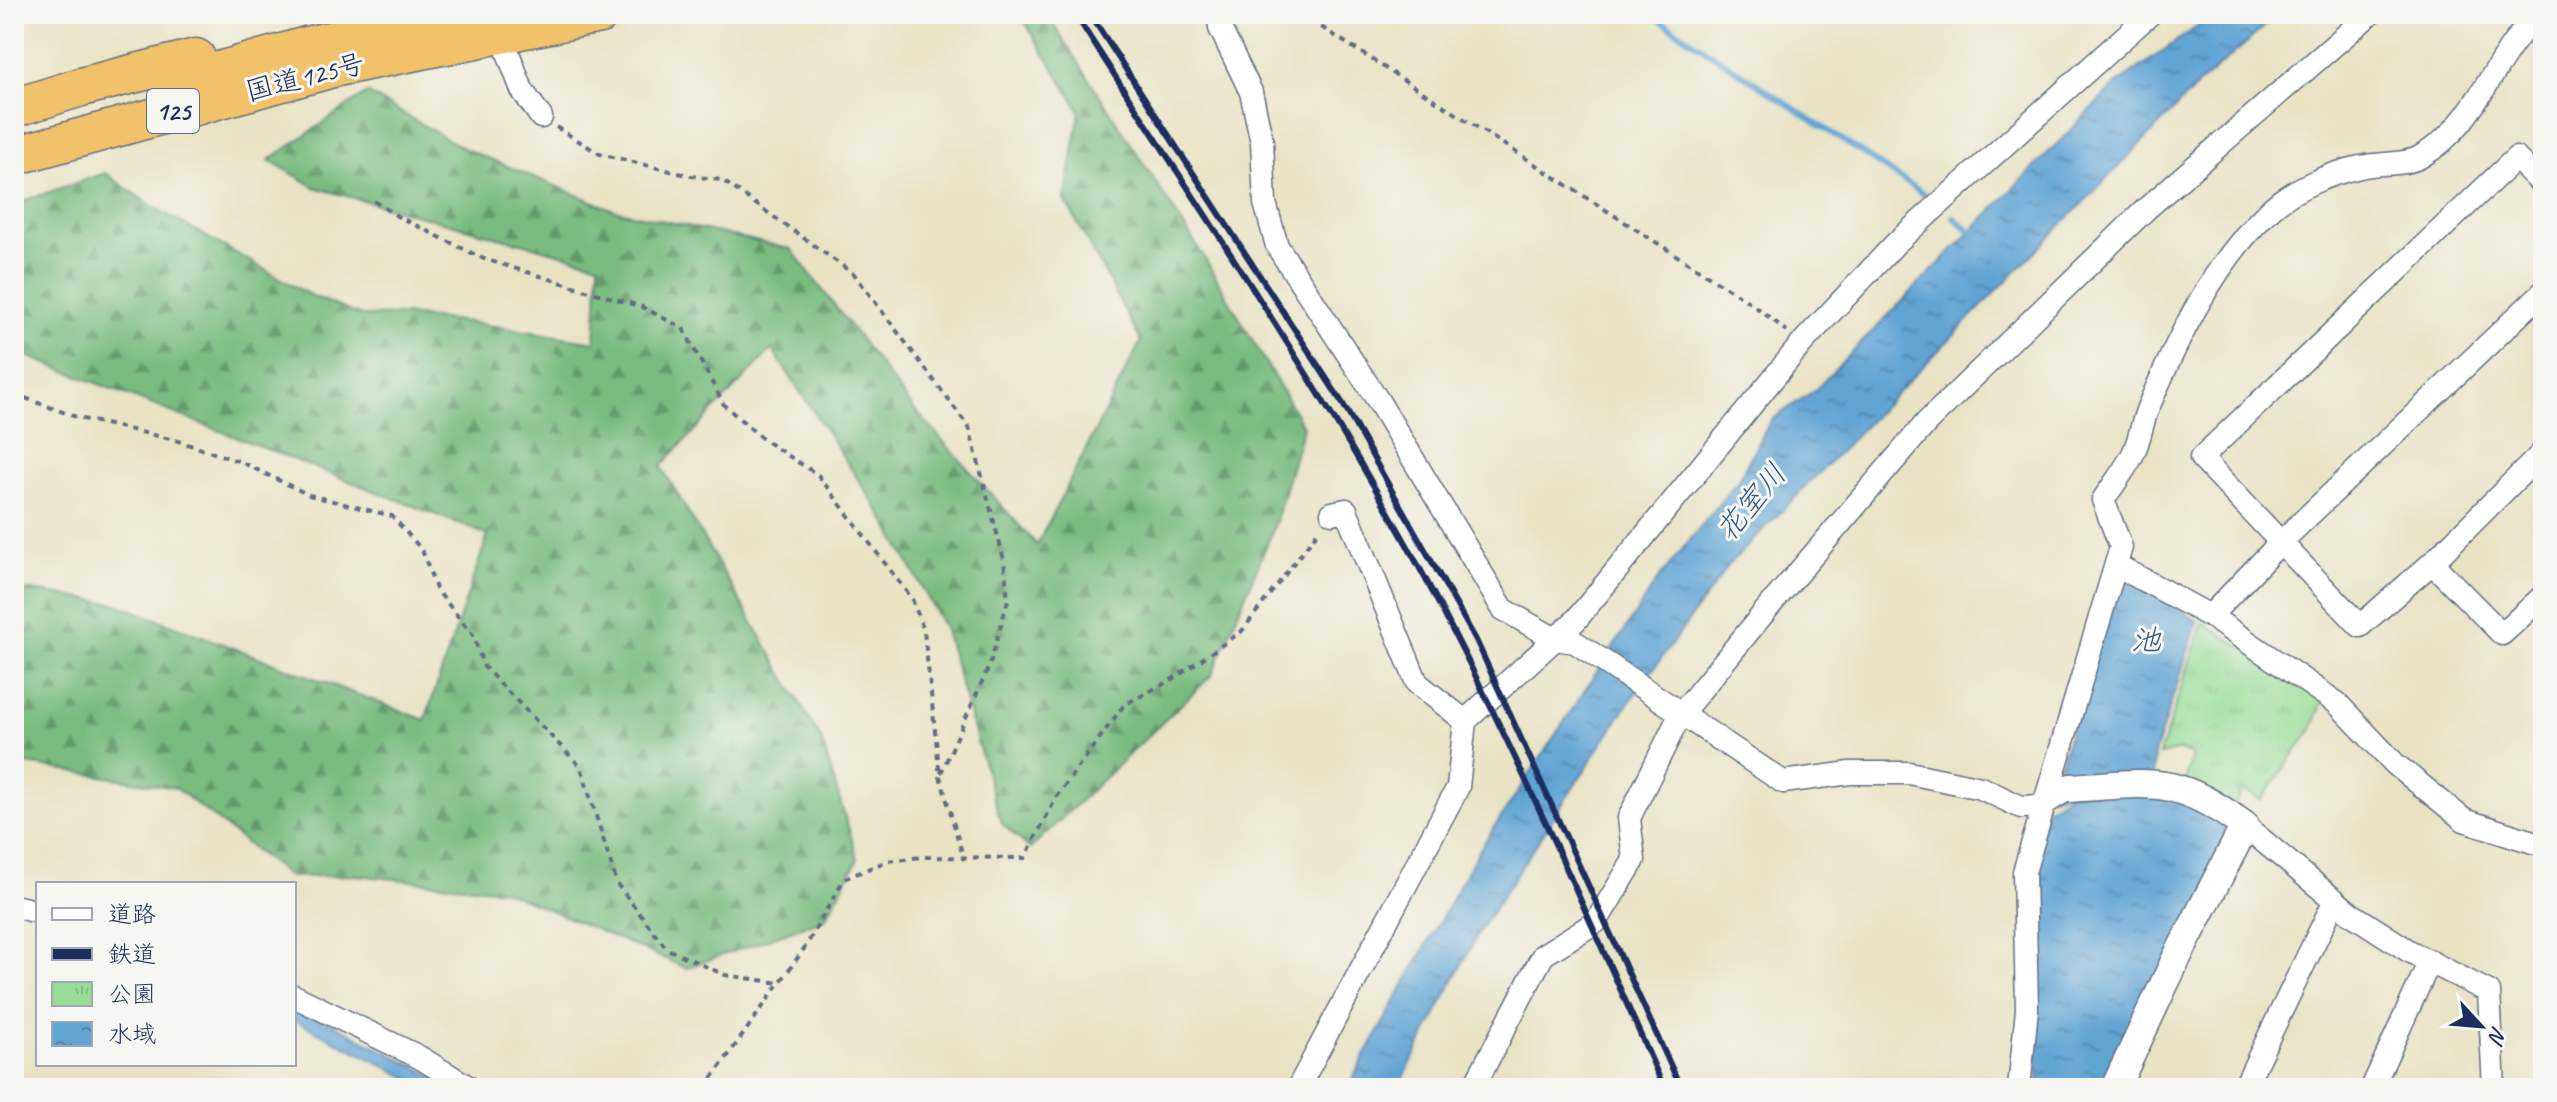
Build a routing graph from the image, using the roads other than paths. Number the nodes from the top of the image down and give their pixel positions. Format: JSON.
{"nodes":[{"id":1,"x":458,"y":14,"type":"edge"},
{"id":2,"x":600,"y":14,"type":"edge"},
{"id":3,"x":1219,"y":14,"type":"edge"},
{"id":4,"x":2150,"y":14,"type":"edge"},
{"id":5,"x":2370,"y":14,"type":"edge"},
{"id":6,"x":2539,"y":14,"type":"edge"},
{"id":7,"x":501,"y":34,"type":"junction"},
{"id":8,"x":321,"y":56,"type":"junction"},
{"id":9,"x":14,"y":108,"type":"edge"},
{"id":10,"x":541,"y":117,"type":"road end"},
{"id":11,"x":14,"y":129,"type":"edge"},
{"id":12,"x":14,"y":156,"type":"edge"},
{"id":13,"x":14,"y":177,"type":"edge"},
{"id":14,"x":2543,"y":185,"type":"edge"},
{"id":15,"x":2543,"y":292,"type":"edge"},
{"id":16,"x":2543,"y":452,"type":"edge"},
{"id":17,"x":1332,"y":513,"type":"road end"},
{"id":18,"x":2280,"y":543,"type":"junction"},
{"id":19,"x":2432,"y":563,"type":"junction"},
{"id":20,"x":2116,"y":565,"type":"junction"},
{"id":21,"x":2543,"y":596,"type":"edge"},
{"id":22,"x":2210,"y":616,"type":"junction"},
{"id":23,"x":1565,"y":641,"type":"junction"},
{"id":24,"x":1675,"y":710,"type":"junction"},
{"id":25,"x":1465,"y":721,"type":"junction"},
{"id":26,"x":2070,"y":788,"type":"joint"},
{"id":27,"x":2041,"y":806,"type":"junction"},
{"id":28,"x":2245,"y":826,"type":"junction"},
{"id":29,"x":2543,"y":841,"type":"edge"},
{"id":30,"x":2335,"y":900,"type":"junction"},
{"id":31,"x":14,"y":906,"type":"edge"},
{"id":32,"x":36,"y":912,"type":"edge"},
{"id":33,"x":2430,"y":961,"type":"junction"},
{"id":34,"x":296,"y":997,"type":"edge"},
{"id":35,"x":470,"y":1088,"type":"edge"},
{"id":36,"x":1298,"y":1088,"type":"edge"},
{"id":37,"x":1473,"y":1088,"type":"edge"},
{"id":38,"x":2019,"y":1088,"type":"edge"},
{"id":39,"x":2115,"y":1088,"type":"edge"},
{"id":40,"x":2244,"y":1088,"type":"edge"},
{"id":41,"x":2372,"y":1088,"type":"edge"},
{"id":42,"x":2494,"y":1088,"type":"edge"}],
"edges":[{"from":1,"to":8,"type":"highway","name":"国道125号","number":"125"},
{"from":2,"to":7,"type":"highway","name":"国道125号","number":"125"},
{"from":3,"to":23,"type":"street"},
{"from":4,"to":23,"type":"street"},
{"from":5,"to":24,"type":"street"},
{"from":6,"to":20,"type":"street"},
{"from":7,"to":8,"type":"highway","name":"国道125号","number":"125"},
{"from":7,"to":10,"type":"street"},
{"from":8,"to":9,"type":"highway"},
{"from":8,"to":11,"type":"highway","name":"国道125号","number":"125"},
{"from":8,"to":12,"type":"highway","name":"国道125号","number":"125"},
{"from":8,"to":13,"type":"highway"},
{"from":14,"to":18,"type":"street"},
{"from":15,"to":18,"type":"street"},
{"from":16,"to":19,"type":"street"},
{"from":17,"to":25,"type":"street"},
{"from":18,"to":19,"type":"street"},
{"from":18,"to":22,"type":"street"},
{"from":19,"to":21,"type":"street"},
{"from":20,"to":22,"type":"street"},
{"from":20,"to":27,"type":"street"},
{"from":22,"to":29,"type":"street"},
{"from":23,"to":24,"type":"street"},
{"from":23,"to":25,"type":"street"},
{"from":24,"to":27,"type":"street"},
{"from":24,"to":37,"type":"street"},
{"from":25,"to":36,"type":"street"},
{"from":26,"to":27,"type":"street"},
{"from":26,"to":28,"type":"street"},
{"from":27,"to":38,"type":"street"},
{"from":28,"to":30,"type":"street"},
{"from":28,"to":39,"type":"street"},
{"from":30,"to":33,"type":"street"},
{"from":30,"to":40,"type":"street"},
{"from":31,"to":32,"type":"street"},
{"from":33,"to":41,"type":"street"},
{"from":33,"to":42,"type":"street"},
{"from":34,"to":35,"type":"street"}]}
